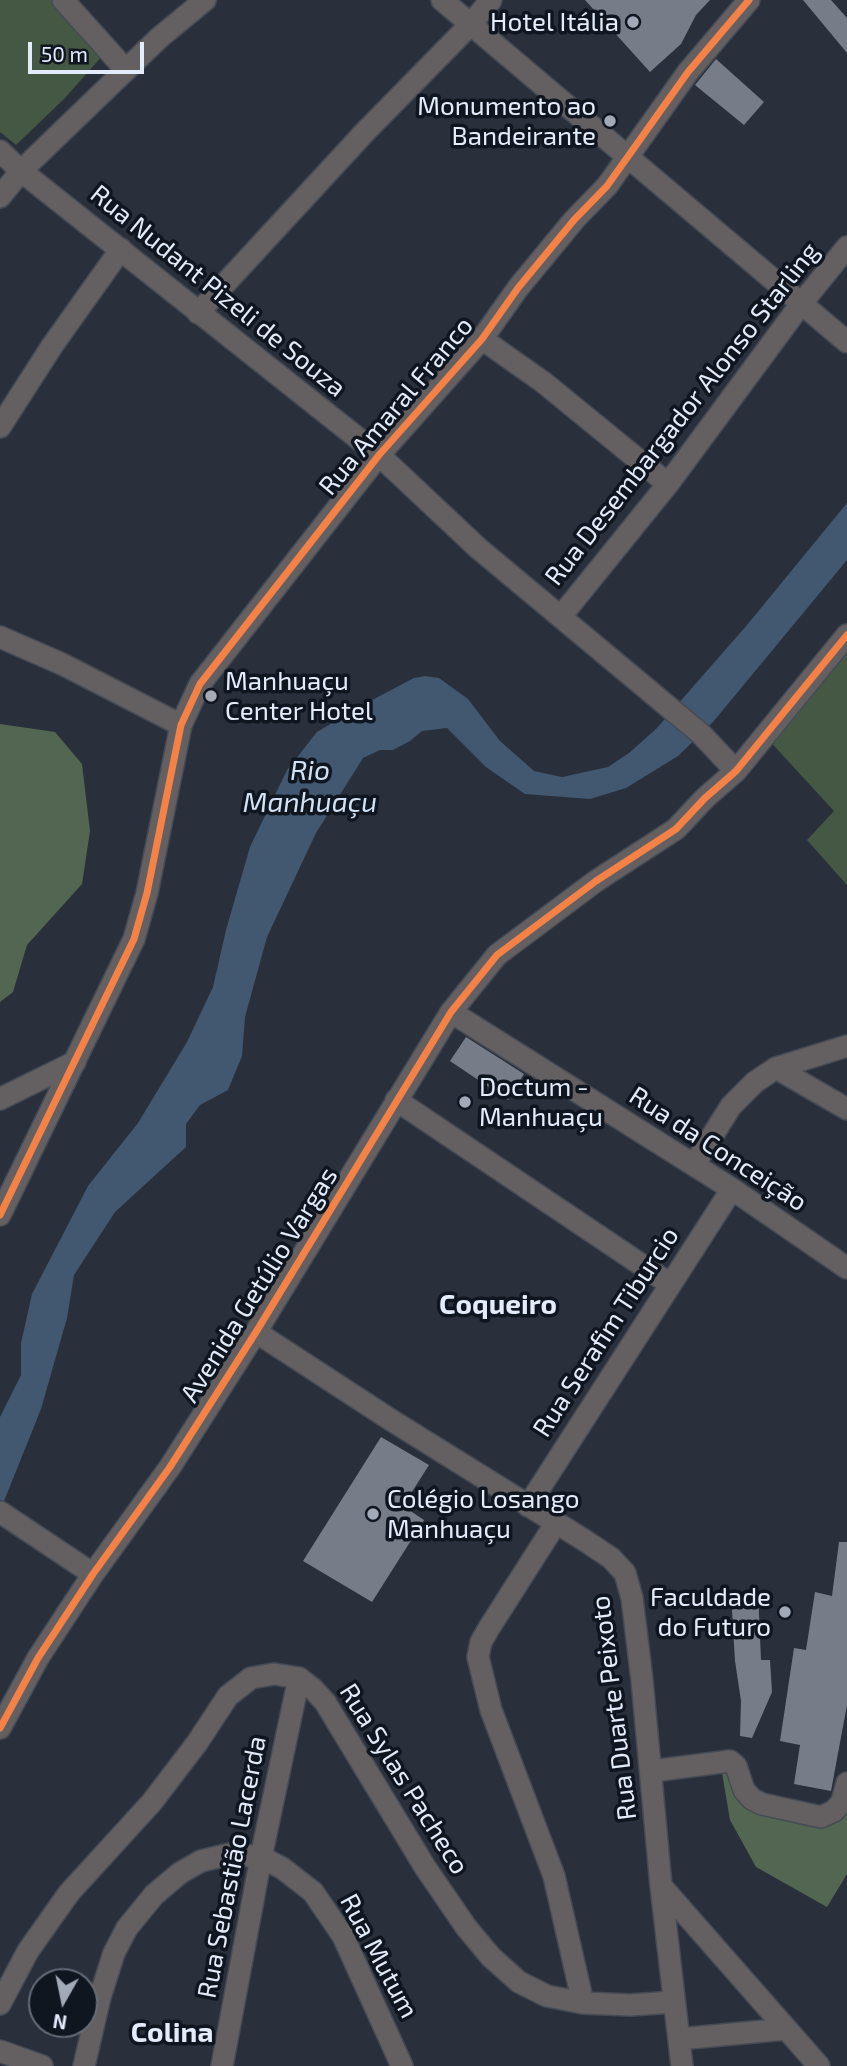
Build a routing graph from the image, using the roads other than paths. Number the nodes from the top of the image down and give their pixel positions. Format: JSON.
{"nodes":[{"id":1,"x":63,"y":0,"type":"edge"},
{"id":2,"x":205,"y":0,"type":"edge"},
{"id":3,"x":442,"y":0,"type":"edge"},
{"id":4,"x":491,"y":0,"type":"edge"},
{"id":5,"x":749,"y":0,"type":"edge"},
{"id":6,"x":470,"y":25,"type":"junction"},
{"id":7,"x":126,"y":70,"type":"junction"},
{"id":8,"x":0,"y":151,"type":"edge"},
{"id":9,"x":629,"y":156,"type":"junction"},
{"id":10,"x":21,"y":171,"type":"junction"},
{"id":11,"x":0,"y":197,"type":"edge"},
{"id":12,"x":847,"y":247,"type":"edge"},
{"id":13,"x":121,"y":249,"type":"junction"},
{"id":14,"x":802,"y":304,"type":"junction"},
{"id":15,"x":198,"y":313,"type":"junction"},
{"id":16,"x":482,"y":339,"type":"junction"},
{"id":17,"x":847,"y":342,"type":"edge"},
{"id":18,"x":0,"y":427,"type":"edge"},
{"id":19,"x":379,"y":455,"type":"junction"},
{"id":20,"x":668,"y":484,"type":"junction"},
{"id":21,"x":562,"y":615,"type":"junction"},
{"id":22,"x":847,"y":635,"type":"edge"},
{"id":23,"x":0,"y":638,"type":"edge"},
{"id":24,"x":181,"y":725,"type":"junction"},
{"id":25,"x":736,"y":771,"type":"junction"},
{"id":26,"x":452,"y":1013,"type":"junction"},
{"id":27,"x":847,"y":1046,"type":"edge"},
{"id":28,"x":75,"y":1062,"type":"junction"},
{"id":29,"x":776,"y":1068,"type":"junction"},
{"id":30,"x":0,"y":1099,"type":"edge"},
{"id":31,"x":396,"y":1100,"type":"junction"},
{"id":32,"x":847,"y":1109,"type":"edge"},
{"id":33,"x":694,"y":1165,"type":"junction"},
{"id":34,"x":732,"y":1189,"type":"junction"},
{"id":35,"x":0,"y":1215,"type":"edge"},
{"id":36,"x":847,"y":1268,"type":"edge"},
{"id":37,"x":670,"y":1284,"type":"junction"},
{"id":38,"x":256,"y":1332,"type":"junction"},
{"id":39,"x":528,"y":1506,"type":"junction"},
{"id":40,"x":3,"y":1513,"type":"edge"},
{"id":41,"x":556,"y":1523,"type":"junction"},
{"id":42,"x":93,"y":1574,"type":"junction"},
{"id":43,"x":299,"y":1678,"type":"junction"},
{"id":44,"x":0,"y":1728,"type":"edge"},
{"id":45,"x":652,"y":1771,"type":"junction"},
{"id":46,"x":847,"y":1783,"type":"edge"},
{"id":47,"x":261,"y":1857,"type":"junction"},
{"id":48,"x":661,"y":1886,"type":"junction"},
{"id":49,"x":674,"y":2002,"type":"junction"},
{"id":50,"x":583,"y":2003,"type":"junction"},
{"id":51,"x":0,"y":2004,"type":"edge"},
{"id":52,"x":786,"y":2028,"type":"junction"},
{"id":53,"x":679,"y":2039,"type":"junction"},
{"id":54,"x":0,"y":2051,"type":"edge"},
{"id":55,"x":42,"y":2066,"type":"edge"},
{"id":56,"x":85,"y":2066,"type":"edge"},
{"id":57,"x":222,"y":2066,"type":"edge"},
{"id":58,"x":402,"y":2066,"type":"edge"},
{"id":59,"x":682,"y":2066,"type":"edge"},
{"id":60,"x":819,"y":2066,"type":"edge"}],
"edges":[{"from":1,"to":7,"type":"street"},
{"from":2,"to":7,"type":"street"},
{"from":3,"to":6,"type":"street"},
{"from":4,"to":6,"type":"street"},
{"from":5,"to":9,"type":"street","name":"Rua Amaral Franco"},
{"from":6,"to":9,"type":"street"},
{"from":6,"to":15,"type":"street"},
{"from":7,"to":10,"type":"street"},
{"from":8,"to":10,"type":"street","name":"Rua Nudant Pizeli de Souza"},
{"from":9,"to":14,"type":"street"},
{"from":9,"to":16,"type":"street","name":"Rua Amaral Franco"},
{"from":10,"to":11,"type":"street"},
{"from":10,"to":13,"type":"street","name":"Rua Nudant Pizeli de Souza"},
{"from":12,"to":14,"type":"street","name":"Rua Desembargador Alonso Starling"},
{"from":13,"to":15,"type":"street","name":"Rua Nudant Pizeli de Souza"},
{"from":13,"to":18,"type":"street"},
{"from":14,"to":17,"type":"street"},
{"from":14,"to":20,"type":"street","name":"Rua Desembargador Alonso Starling"},
{"from":15,"to":19,"type":"street","name":"Rua Nudant Pizeli de Souza"},
{"from":16,"to":19,"type":"street","name":"Rua Amaral Franco"},
{"from":16,"to":20,"type":"street"},
{"from":19,"to":21,"type":"street","name":"Rua Nudant Pizeli de Souza"},
{"from":19,"to":24,"type":"street","name":"Rua Amaral Franco"},
{"from":20,"to":21,"type":"street","name":"Rua Desembargador Alonso Starling"},
{"from":21,"to":25,"type":"street","name":"Rua Nudant Pizeli de Souza"},
{"from":22,"to":25,"type":"street","name":"Avenida Getúlio Vargas"},
{"from":23,"to":24,"type":"street"},
{"from":24,"to":28,"type":"street","name":"Rua Amaral Franco"},
{"from":25,"to":26,"type":"street","name":"Avenida Getúlio Vargas"},
{"from":26,"to":31,"type":"street","name":"Avenida Getúlio Vargas"},
{"from":26,"to":33,"type":"street","name":"Rua da Conceição"},
{"from":27,"to":29,"type":"street"},
{"from":28,"to":30,"type":"street"},
{"from":28,"to":35,"type":"street","name":"Rua Amaral Franco"},
{"from":29,"to":32,"type":"street"},
{"from":29,"to":33,"type":"street"},
{"from":31,"to":37,"type":"street"},
{"from":31,"to":38,"type":"street","name":"Avenida Getúlio Vargas"},
{"from":33,"to":34,"type":"street","name":"Rua da Conceição"},
{"from":34,"to":36,"type":"street","name":"Rua da Conceição"},
{"from":34,"to":37,"type":"street","name":"Rua Serafim Tiburcio"},
{"from":37,"to":39,"type":"street","name":"Rua Serafim Tiburcio"},
{"from":38,"to":39,"type":"street","name":"Rua Duarte Peixoto"},
{"from":38,"to":42,"type":"street","name":"Avenida Getúlio Vargas"},
{"from":39,"to":41,"type":"street","name":"Rua Duarte Peixoto"},
{"from":40,"to":42,"type":"street"},
{"from":41,"to":45,"type":"street","name":"Rua Duarte Peixoto"},
{"from":41,"to":50,"type":"street"},
{"from":42,"to":44,"type":"street","name":"Avenida Getúlio Vargas"},
{"from":43,"to":47,"type":"street","name":"Rua Sebastião Lacerda"},
{"from":43,"to":50,"type":"street","name":"Rua Sylas Pacheco"},
{"from":43,"to":51,"type":"street","name":"Rua Sylas Pacheco"},
{"from":45,"to":46,"type":"street"},
{"from":45,"to":48,"type":"street","name":"Rua Duarte Peixoto"},
{"from":47,"to":56,"type":"street"},
{"from":47,"to":57,"type":"street","name":"Rua Sebastião Lacerda"},
{"from":47,"to":58,"type":"street","name":"Rua Mutum"},
{"from":48,"to":49,"type":"street","name":"Rua Duarte Peixoto"},
{"from":48,"to":52,"type":"street"},
{"from":49,"to":50,"type":"street","name":"Rua Sylas Pacheco"},
{"from":49,"to":53,"type":"street","name":"Rua Duarte Peixoto"},
{"from":52,"to":53,"type":"street"},
{"from":52,"to":60,"type":"street"},
{"from":53,"to":59,"type":"street","name":"Rua Duarte Peixoto"},
{"from":54,"to":55,"type":"street"}]}
